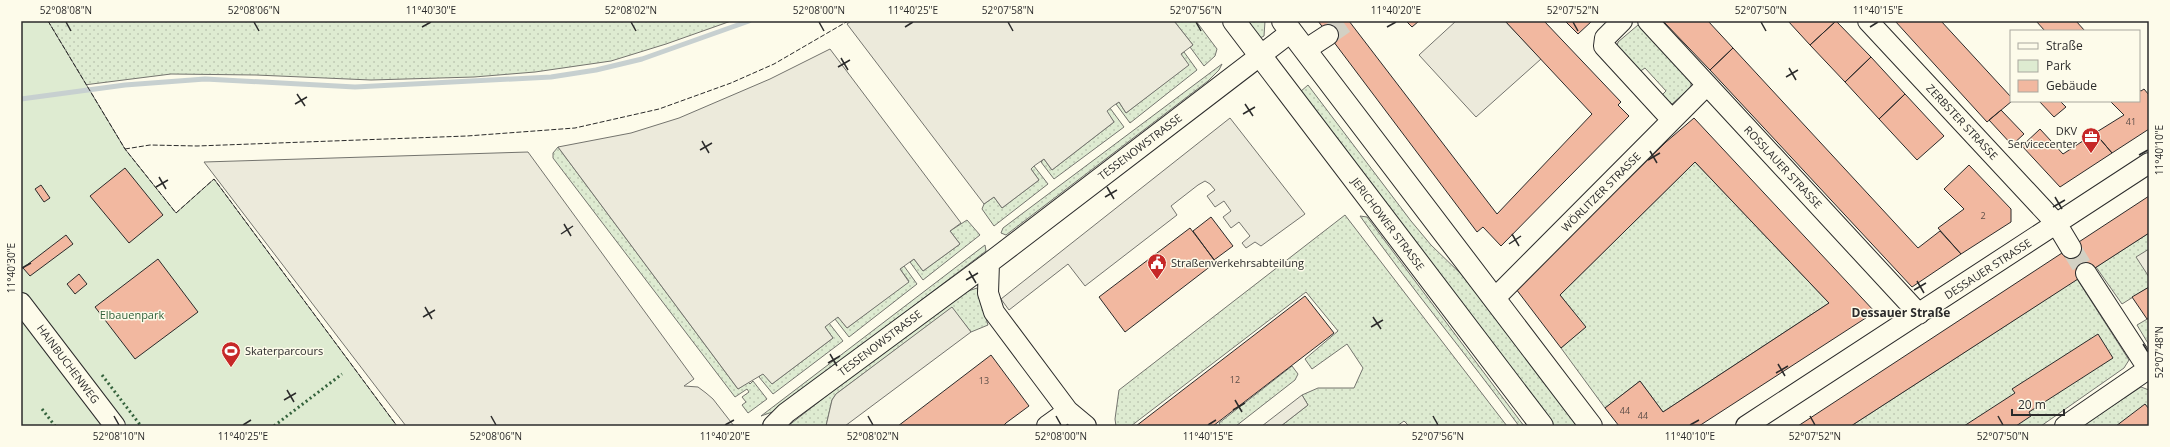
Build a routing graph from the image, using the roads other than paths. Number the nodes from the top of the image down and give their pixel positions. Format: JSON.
{"nodes":[{"id":1,"x":1234,"y":21,"type":"edge"},
{"id":2,"x":1622,"y":21,"type":"edge"},
{"id":3,"x":1648,"y":21,"type":"edge"},
{"id":4,"x":1868,"y":21,"type":"edge"},
{"id":5,"x":1287,"y":26,"type":"edge"},
{"id":6,"x":1328,"y":35,"type":"tunnel mouth"},
{"id":7,"x":1304,"y":50,"type":"junction"},
{"id":8,"x":1260,"y":55,"type":"junction"},
{"id":9,"x":1707,"y":85,"type":"junction"},
{"id":10,"x":1672,"y":120,"type":"junction"},
{"id":11,"x":2149,"y":163,"type":"edge"},
{"id":12,"x":2056,"y":224,"type":"junction"},
{"id":13,"x":2071,"y":248,"type":"tunnel mouth"},
{"id":14,"x":989,"y":263,"type":"junction"},
{"id":15,"x":2086,"y":274,"type":"tunnel mouth"},
{"id":16,"x":1494,"y":299,"type":"junction"},
{"id":17,"x":21,"y":303,"type":"edge"},
{"id":18,"x":1919,"y":314,"type":"junction"},
{"id":19,"x":2149,"y":369,"type":"edge"},
{"id":20,"x":1068,"y":411,"type":"junction"},
{"id":21,"x":115,"y":426,"type":"edge"},
{"id":22,"x":773,"y":426,"type":"edge"},
{"id":23,"x":1047,"y":426,"type":"edge"},
{"id":24,"x":1086,"y":426,"type":"edge"},
{"id":25,"x":1542,"y":426,"type":"edge"},
{"id":26,"x":1590,"y":426,"type":"edge"},
{"id":27,"x":1746,"y":426,"type":"edge"},
{"id":28,"x":2065,"y":426,"type":"edge"}],
"edges":[{"from":1,"to":8,"type":"main road","name":"JERICHOWER STRASSE"},
{"from":2,"to":10,"type":"street"},
{"from":3,"to":9,"type":"street","name":"ROSSLAUER STRASSE"},
{"from":4,"to":12,"type":"street","name":"ZERBSTER STRASSE"},
{"from":5,"to":7,"type":"main road"},
{"from":5,"to":8,"type":"street","name":"TESSENOWSTRASSE"},
{"from":6,"to":7,"type":"street"},
{"from":7,"to":16,"type":"main road"},
{"from":8,"to":14,"type":"street","name":"TESSENOWSTRASSE"},
{"from":8,"to":25,"type":"main road","name":"JERICHOWER STRASSE"},
{"from":9,"to":10,"type":"street","name":"WÖRLITZER STRASSE"},
{"from":9,"to":18,"type":"street","name":"ROSSLAUER STRASSE"},
{"from":10,"to":16,"type":"street","name":"WÖRLITZER STRASSE"},
{"from":11,"to":12,"type":"street","name":"DESSAUER STRASSE"},
{"from":12,"to":13,"type":"street","name":"ZERBSTER STRASSE"},
{"from":12,"to":18,"type":"street","name":"DESSAUER STRASSE"},
{"from":14,"to":20,"type":"street"},
{"from":14,"to":22,"type":"street","name":"TESSENOWSTRASSE"},
{"from":15,"to":19,"type":"street"},
{"from":16,"to":26,"type":"main road"},
{"from":17,"to":21,"type":"street","name":"HAINBUCHENWEG"},
{"from":18,"to":27,"type":"street","name":"DESSAUER STRASSE"},
{"from":19,"to":28,"type":"street"},
{"from":20,"to":23,"type":"street"},
{"from":20,"to":24,"type":"street"}]}
